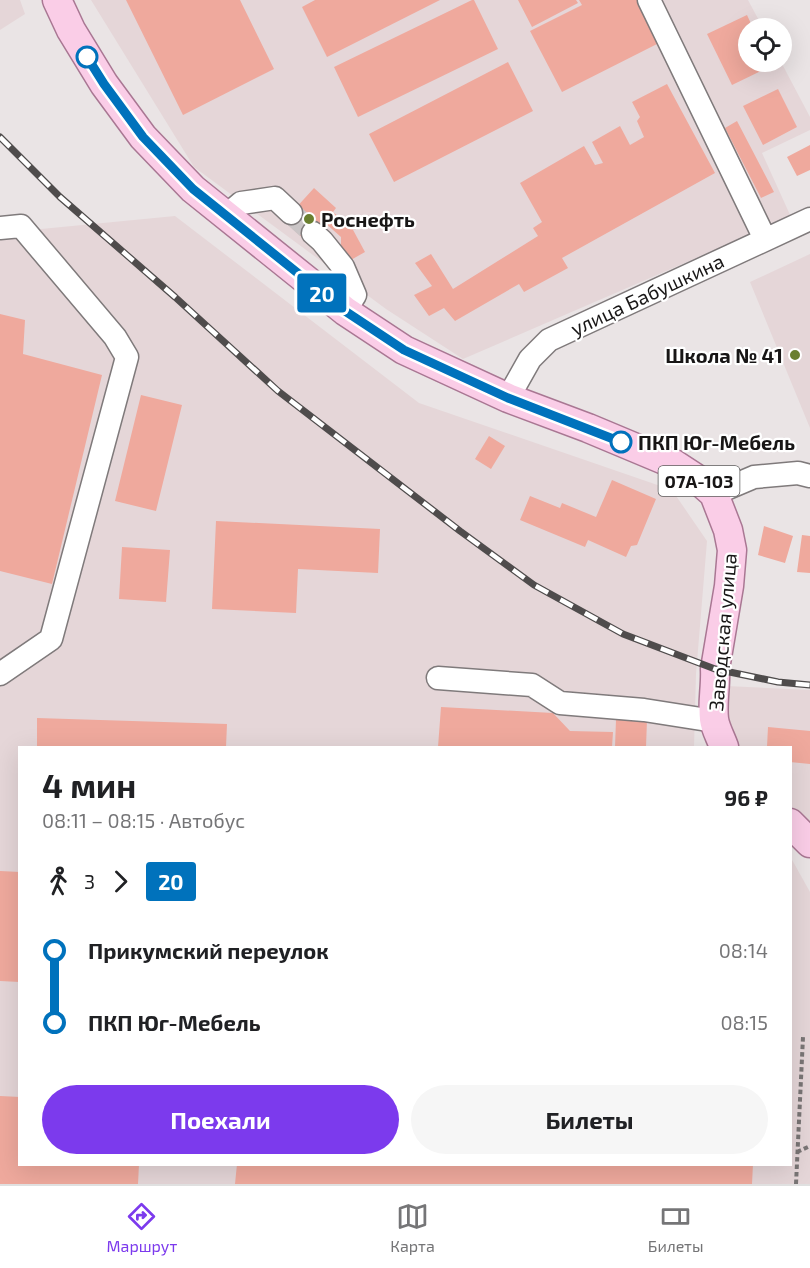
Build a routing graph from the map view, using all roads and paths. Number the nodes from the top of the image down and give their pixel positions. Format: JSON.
{"nodes":[{"id":1,"x":57,"y":0,"type":"edge"},
{"id":2,"x":649,"y":0,"type":"edge"},
{"id":3,"x":291,"y":213,"type":"tunnel mouth"},
{"id":4,"x":227,"y":215,"type":"junction"},
{"id":5,"x":810,"y":219,"type":"edge"},
{"id":6,"x":10,"y":227,"type":"edge"},
{"id":7,"x":314,"y":233,"type":"tunnel mouth"},
{"id":8,"x":765,"y":239,"type":"junction"},
{"id":9,"x":345,"y":311,"type":"junction"},
{"id":10,"x":508,"y":398,"type":"junction"},
{"id":11,"x":810,"y":476,"type":"edge"},
{"id":12,"x":714,"y":494,"type":"junction"},
{"id":13,"x":0,"y":674,"type":"edge"},
{"id":14,"x":438,"y":678,"type":"dead end"},
{"id":15,"x":714,"y":720,"type":"junction"},
{"id":16,"x":724,"y":746,"type":"edge"},
{"id":17,"x":792,"y":825,"type":"edge"},
{"id":18,"x":810,"y":843,"type":"edge"},
{"id":19,"x":803,"y":1037,"type":"dead end"},
{"id":20,"x":810,"y":1146,"type":"edge"},
{"id":21,"x":797,"y":1152,"type":"junction"},
{"id":22,"x":796,"y":1184,"type":"edge"}],
"edges":[{"from":1,"to":4,"type":"main road","number":"07А-103"},
{"from":2,"to":8,"type":"street"},
{"from":3,"to":4,"type":"street"},
{"from":4,"to":9,"type":"main road","number":"07А-103"},
{"from":5,"to":8,"type":"street","name":"улица Бабушкина"},
{"from":6,"to":13,"type":"street"},
{"from":7,"to":9,"type":"street"},
{"from":8,"to":10,"type":"street","name":"улица Бабушкина"},
{"from":9,"to":10,"type":"main road","number":"07А-103"},
{"from":10,"to":12,"type":"main road","name":"Заводская улица","number":"07А-103"},
{"from":11,"to":12,"type":"street"},
{"from":12,"to":15,"type":"main road","name":"Заводская улица","number":"07А-103"},
{"from":14,"to":15,"type":"street"},
{"from":15,"to":16,"type":"main road","name":"Заводская улица","number":"07А-103"},
{"from":17,"to":18,"type":"main road"},
{"from":19,"to":21,"type":"path"},
{"from":20,"to":21,"type":"path"},
{"from":21,"to":22,"type":"path"}]}
